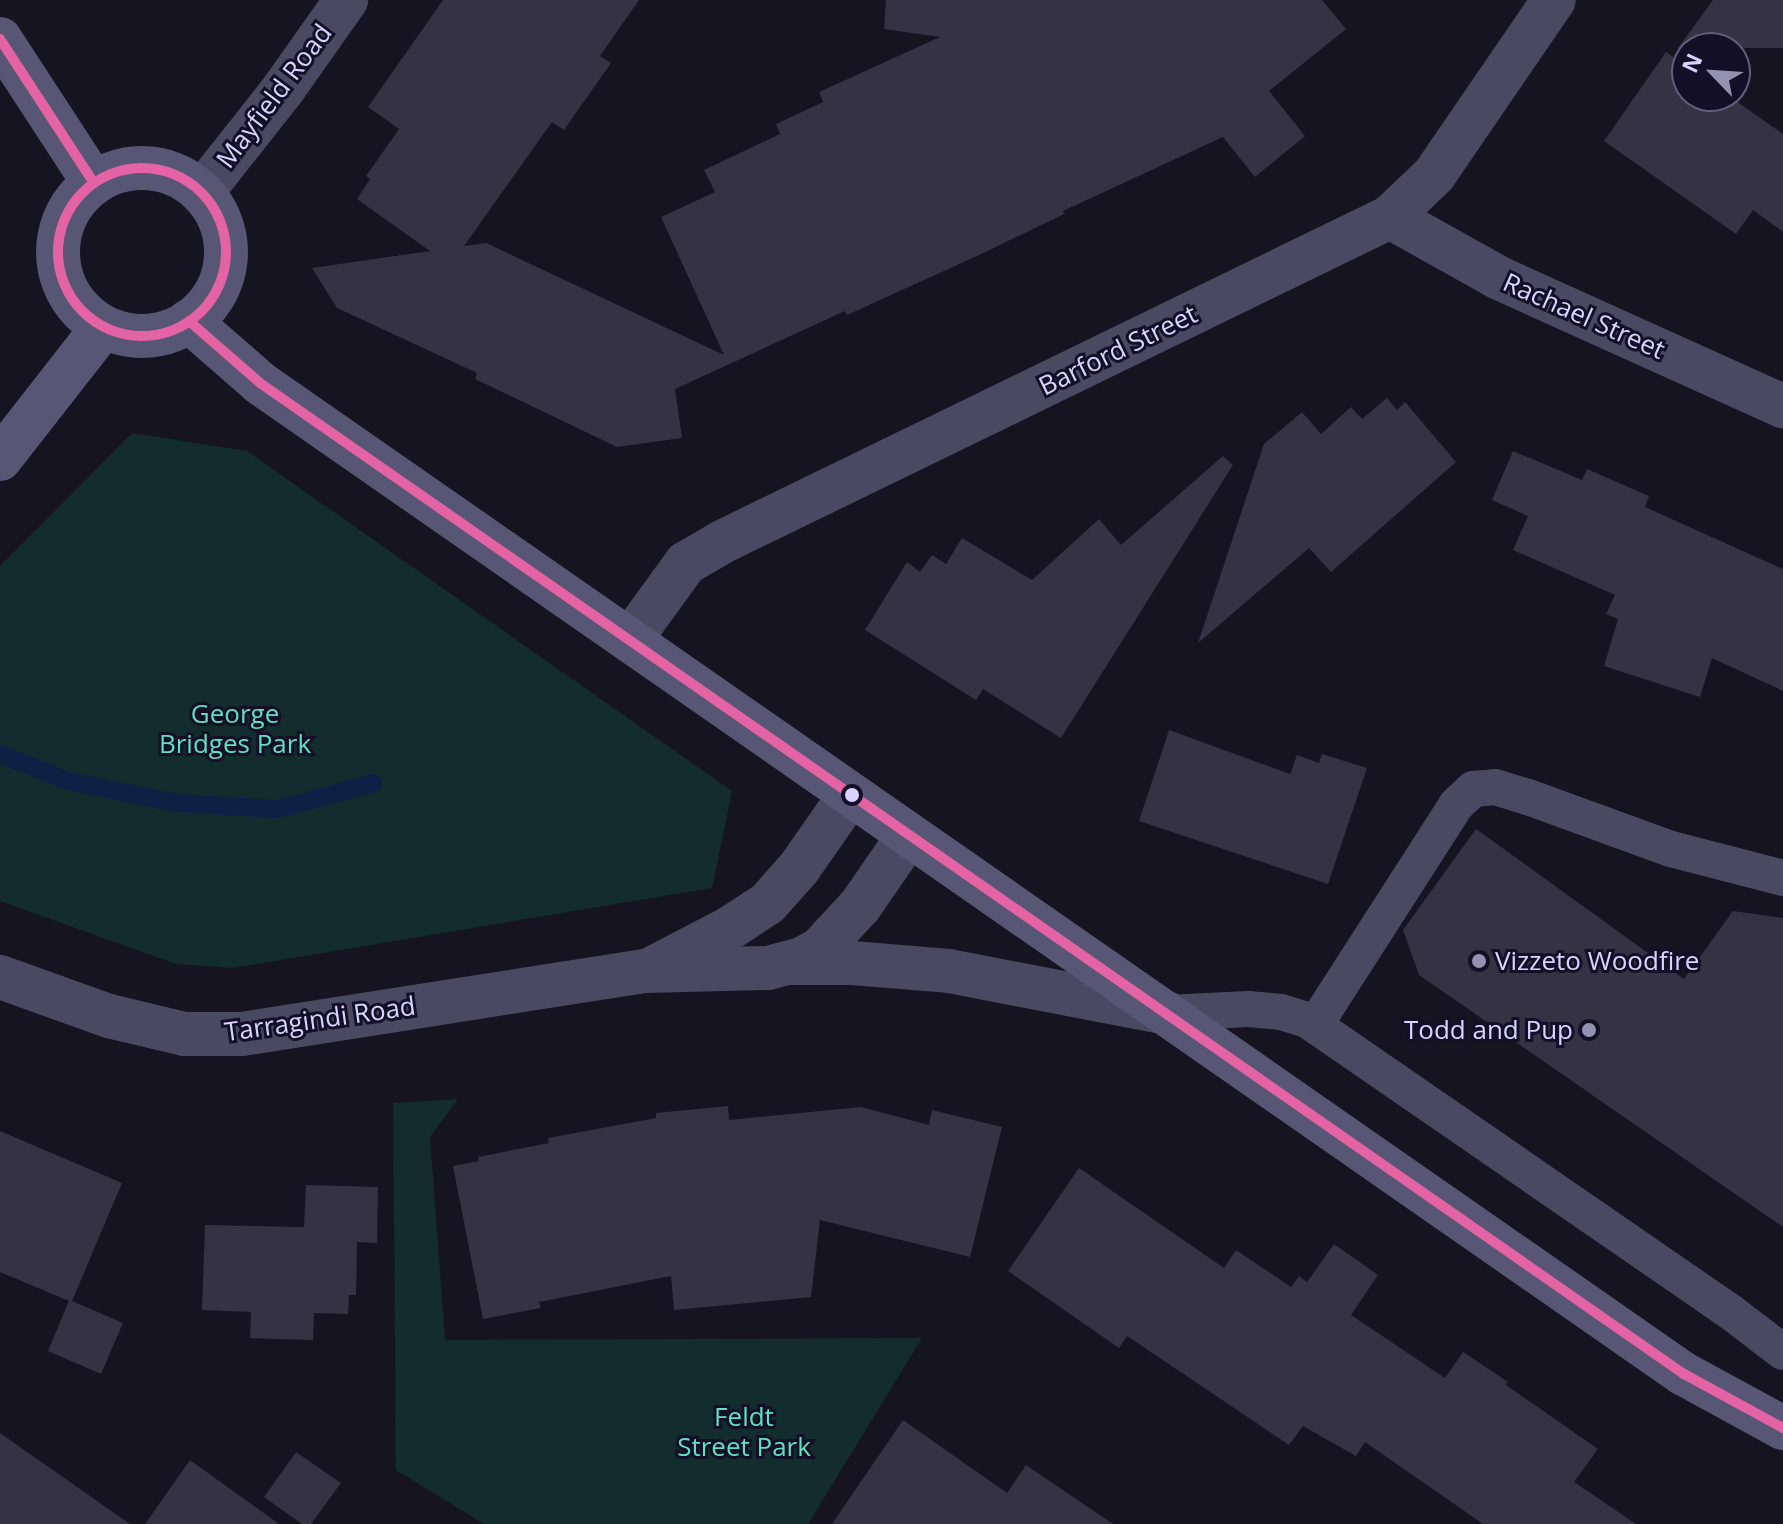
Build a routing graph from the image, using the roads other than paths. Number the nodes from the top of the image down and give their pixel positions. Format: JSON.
{"nodes":[{"id":1,"x":346,"y":0,"type":"edge"},
{"id":2,"x":1554,"y":0,"type":"edge"},
{"id":3,"x":0,"y":39,"type":"edge"},
{"id":4,"x":94,"y":183,"type":"junction"},
{"id":5,"x":202,"y":192,"type":"junction"},
{"id":6,"x":1390,"y":217,"type":"junction"},
{"id":7,"x":189,"y":321,"type":"junction"},
{"id":8,"x":103,"y":327,"type":"junction"},
{"id":9,"x":1783,"y":406,"type":"edge"},
{"id":10,"x":0,"y":459,"type":"edge"},
{"id":11,"x":630,"y":640,"type":"junction"},
{"id":12,"x":850,"y":795,"type":"junction"},
{"id":13,"x":909,"y":835,"type":"junction"},
{"id":14,"x":1783,"y":878,"type":"edge"},
{"id":15,"x":789,"y":963,"type":"junction"},
{"id":16,"x":646,"y":971,"type":"junction"},
{"id":17,"x":0,"y":977,"type":"edge"},
{"id":18,"x":1167,"y":1013,"type":"junction"},
{"id":19,"x":1315,"y":1025,"type":"junction"},
{"id":20,"x":1783,"y":1352,"type":"edge"},
{"id":21,"x":1783,"y":1428,"type":"edge"}],
"edges":[{"from":1,"to":5,"type":"street","name":"Mayfield Road"},
{"from":2,"to":6,"type":"street","name":"Barford Street"},
{"from":3,"to":4,"type":"street"},
{"from":4,"to":5,"type":"street"},
{"from":4,"to":8,"type":"street"},
{"from":5,"to":7,"type":"street"},
{"from":6,"to":9,"type":"street","name":"Rachael Street"},
{"from":6,"to":11,"type":"street","name":"Barford Street"},
{"from":7,"to":8,"type":"street"},
{"from":7,"to":11,"type":"street"},
{"from":8,"to":10,"type":"street"},
{"from":11,"to":12,"type":"street"},
{"from":12,"to":13,"type":"street"},
{"from":12,"to":16,"type":"street","name":"Tarragindi Road"},
{"from":13,"to":15,"type":"street","name":"Tarragindi Road"},
{"from":13,"to":18,"type":"street"},
{"from":14,"to":19,"type":"lane"},
{"from":15,"to":16,"type":"street","name":"Tarragindi Road"},
{"from":15,"to":18,"type":"street"},
{"from":16,"to":17,"type":"street","name":"Tarragindi Road"},
{"from":18,"to":19,"type":"lane"},
{"from":18,"to":21,"type":"street"},
{"from":19,"to":20,"type":"lane"}]}
